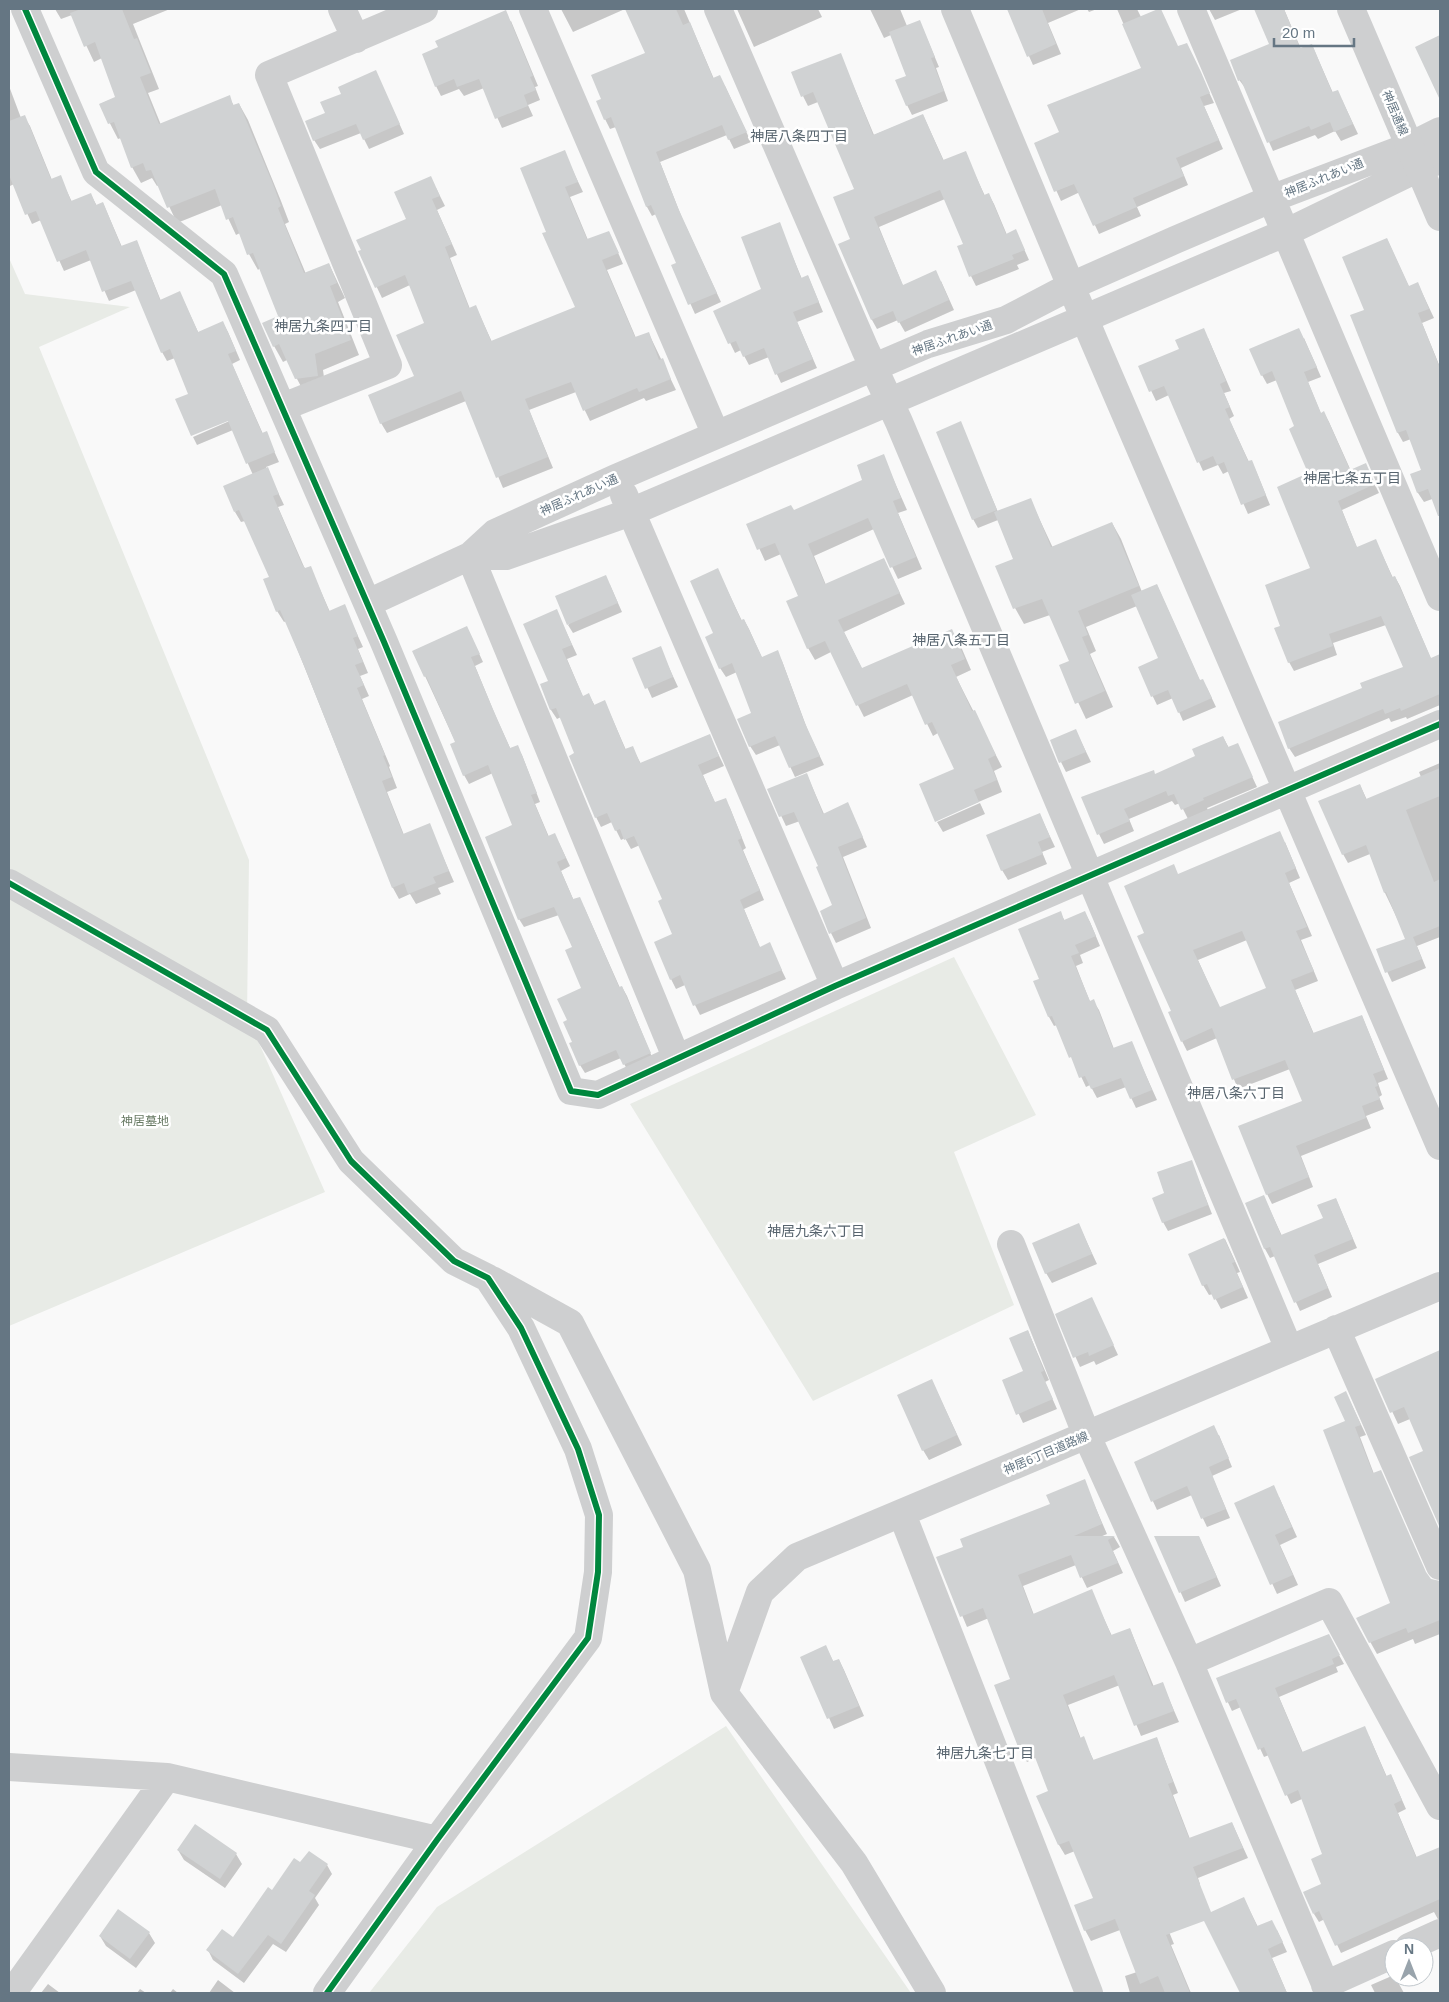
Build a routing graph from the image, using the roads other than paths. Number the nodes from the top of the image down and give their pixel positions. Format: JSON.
{"nodes":[{"id":1,"x":25,"y":9,"type":"edge"},
{"id":2,"x":342,"y":9,"type":"edge"},
{"id":3,"x":424,"y":9,"type":"edge"},
{"id":4,"x":533,"y":9,"type":"edge"},
{"id":5,"x":718,"y":9,"type":"edge"},
{"id":6,"x":955,"y":9,"type":"edge"},
{"id":7,"x":1191,"y":9,"type":"edge"},
{"id":8,"x":1351,"y":9,"type":"edge"},
{"id":9,"x":356,"y":39,"type":"junction"},
{"id":10,"x":1440,"y":131,"type":"edge"},
{"id":11,"x":1423,"y":158,"type":"edge"},
{"id":12,"x":1273,"y":198,"type":"junction"},
{"id":13,"x":1440,"y":217,"type":"edge"},
{"id":14,"x":1287,"y":232,"type":"junction"},
{"id":15,"x":1070,"y":286,"type":"junction"},
{"id":16,"x":1085,"y":320,"type":"junction"},
{"id":17,"x":874,"y":368,"type":"junction"},
{"id":18,"x":889,"y":402,"type":"junction"},
{"id":19,"x":283,"y":407,"type":"junction"},
{"id":20,"x":716,"y":435,"type":"junction"},
{"id":21,"x":616,"y":478,"type":"junction"},
{"id":22,"x":631,"y":512,"type":"junction"},
{"id":23,"x":470,"y":556,"type":"junction"},
{"id":24,"x":1440,"y":597,"type":"edge"},
{"id":25,"x":368,"y":603,"type":"junction"},
{"id":26,"x":1440,"y":724,"type":"edge"},
{"id":27,"x":1288,"y":788,"type":"junction"},
{"id":28,"x":1088,"y":876,"type":"junction"},
{"id":29,"x":9,"y":883,"type":"edge"},
{"id":30,"x":835,"y":986,"type":"junction"},
{"id":31,"x":676,"y":1057,"type":"junction"},
{"id":32,"x":1440,"y":1146,"type":"edge"},
{"id":33,"x":1011,"y":1244,"type":"dead end"},
{"id":34,"x":488,"y":1278,"type":"junction"},
{"id":35,"x":1440,"y":1286,"type":"edge"},
{"id":36,"x":1336,"y":1329,"type":"junction"},
{"id":37,"x":1289,"y":1350,"type":"junction"},
{"id":38,"x":1087,"y":1436,"type":"junction"},
{"id":39,"x":902,"y":1514,"type":"junction"},
{"id":40,"x":1440,"y":1566,"type":"edge"},
{"id":41,"x":1189,"y":1662,"type":"junction"},
{"id":42,"x":724,"y":1693,"type":"junction"},
{"id":43,"x":9,"y":1767,"type":"edge"},
{"id":44,"x":167,"y":1776,"type":"junction"},
{"id":45,"x":1440,"y":1806,"type":"edge"},
{"id":46,"x":437,"y":1840,"type":"junction"},
{"id":47,"x":1384,"y":1959,"type":"edge"},
{"id":48,"x":1327,"y":1989,"type":"edge"},
{"id":49,"x":12,"y":1993,"type":"edge"},
{"id":50,"x":327,"y":1993,"type":"edge"},
{"id":51,"x":932,"y":1993,"type":"edge"},
{"id":52,"x":1089,"y":1993,"type":"edge"}],
"edges":[{"from":1,"to":19,"type":"street"},
{"from":2,"to":9,"type":"street"},
{"from":3,"to":9,"type":"street"},
{"from":4,"to":20,"type":"street"},
{"from":5,"to":17,"type":"street"},
{"from":6,"to":15,"type":"street"},
{"from":7,"to":12,"type":"street"},
{"from":8,"to":11,"type":"street","name":"神居通線"},
{"from":9,"to":19,"type":"street"},
{"from":10,"to":11,"type":"street","name":"神居ふれあい通"},
{"from":11,"to":12,"type":"street","name":"神居ふれあい通"},
{"from":11,"to":13,"type":"street","name":"神居通線"},
{"from":11,"to":14,"type":"street","name":"神居ふれあい通"},
{"from":12,"to":14,"type":"street"},
{"from":12,"to":15,"type":"street","name":"神居ふれあい通"},
{"from":14,"to":16,"type":"street","name":"神居ふれあい通"},
{"from":14,"to":24,"type":"street"},
{"from":15,"to":16,"type":"street"},
{"from":15,"to":17,"type":"street","name":"神居ふれあい通"},
{"from":16,"to":18,"type":"street","name":"神居ふれあい通"},
{"from":16,"to":27,"type":"street"},
{"from":17,"to":18,"type":"street"},
{"from":17,"to":20,"type":"street","name":"神居ふれあい通"},
{"from":18,"to":22,"type":"street","name":"神居ふれあい通"},
{"from":18,"to":28,"type":"street"},
{"from":19,"to":25,"type":"street"},
{"from":20,"to":21,"type":"street","name":"神居ふれあい通"},
{"from":21,"to":22,"type":"street"},
{"from":21,"to":23,"type":"street","name":"神居ふれあい通"},
{"from":22,"to":23,"type":"street","name":"神居ふれあい通"},
{"from":22,"to":30,"type":"street"},
{"from":23,"to":25,"type":"street","name":"神居ふれあい通"},
{"from":23,"to":31,"type":"street"},
{"from":25,"to":31,"type":"street"},
{"from":26,"to":27,"type":"street"},
{"from":27,"to":28,"type":"street"},
{"from":27,"to":32,"type":"street"},
{"from":28,"to":30,"type":"street"},
{"from":28,"to":37,"type":"street"},
{"from":29,"to":34,"type":"street"},
{"from":30,"to":31,"type":"street"},
{"from":33,"to":38,"type":"street"},
{"from":34,"to":42,"type":"street"},
{"from":34,"to":46,"type":"street"},
{"from":35,"to":36,"type":"street","name":"神居6丁目道路線"},
{"from":36,"to":37,"type":"street","name":"神居6丁目道路線"},
{"from":36,"to":40,"type":"street"},
{"from":37,"to":38,"type":"street","name":"神居6丁目道路線"},
{"from":38,"to":39,"type":"street","name":"神居6丁目道路線"},
{"from":38,"to":41,"type":"street"},
{"from":39,"to":42,"type":"street","name":"神居6丁目道路線"},
{"from":39,"to":52,"type":"street"},
{"from":41,"to":45,"type":"street"},
{"from":41,"to":48,"type":"street"},
{"from":42,"to":51,"type":"street"},
{"from":43,"to":44,"type":"street"},
{"from":44,"to":46,"type":"street"},
{"from":44,"to":49,"type":"street"},
{"from":46,"to":50,"type":"street"},
{"from":47,"to":48,"type":"street"}]}
